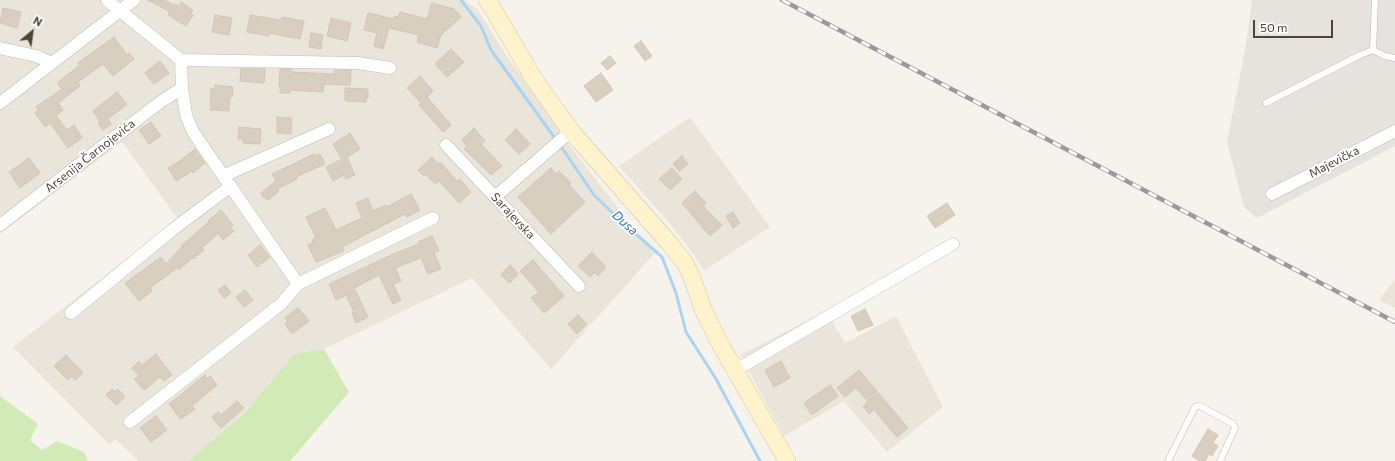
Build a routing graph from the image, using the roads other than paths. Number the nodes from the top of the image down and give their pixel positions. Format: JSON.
{"nodes":[{"id":1,"x":107,"y":0,"type":"edge"},
{"id":2,"x":134,"y":0,"type":"edge"},
{"id":3,"x":487,"y":0,"type":"edge"},
{"id":4,"x":1375,"y":0,"type":"edge"},
{"id":5,"x":121,"y":10,"type":"junction"},
{"id":6,"x":0,"y":48,"type":"edge"},
{"id":7,"x":1373,"y":50,"type":"junction"},
{"id":8,"x":1395,"y":58,"type":"edge"},
{"id":9,"x":181,"y":60,"type":"junction"},
{"id":10,"x":52,"y":63,"type":"junction"},
{"id":11,"x":390,"y":68,"type":"dead end"},
{"id":12,"x":182,"y":88,"type":"junction"},
{"id":13,"x":0,"y":103,"type":"edge"},
{"id":14,"x":1266,"y":103,"type":"dead end"},
{"id":15,"x":329,"y":129,"type":"dead end"},
{"id":16,"x":1395,"y":131,"type":"edge"},
{"id":17,"x":567,"y":134,"type":"junction"},
{"id":18,"x":446,"y":145,"type":"dead end"},
{"id":19,"x":223,"y":176,"type":"junction"},
{"id":20,"x":231,"y":186,"type":"junction"},
{"id":21,"x":1272,"y":194,"type":"dead end"},
{"id":22,"x":496,"y":197,"type":"junction"},
{"id":23,"x":433,"y":218,"type":"dead end"},
{"id":24,"x":0,"y":225,"type":"edge"},
{"id":25,"x":953,"y":244,"type":"dead end"},
{"id":26,"x":298,"y":284,"type":"junction"},
{"id":27,"x":579,"y":286,"type":"dead end"},
{"id":28,"x":71,"y":313,"type":"dead end"},
{"id":29,"x":734,"y":371,"type":"junction"},
{"id":30,"x":130,"y":422,"type":"dead end"},
{"id":31,"x":787,"y":461,"type":"edge"},
{"id":32,"x":1168,"y":461,"type":"edge"},
{"id":33,"x":1220,"y":461,"type":"edge"}],
"edges":[{"from":1,"to":5,"type":"street"},
{"from":2,"to":5,"type":"street"},
{"from":3,"to":17,"type":"main road"},
{"from":4,"to":7,"type":"lane"},
{"from":5,"to":9,"type":"street"},
{"from":5,"to":10,"type":"street"},
{"from":6,"to":10,"type":"street"},
{"from":7,"to":8,"type":"lane"},
{"from":7,"to":14,"type":"lane"},
{"from":9,"to":11,"type":"street"},
{"from":9,"to":12,"type":"street"},
{"from":10,"to":13,"type":"street"},
{"from":12,"to":19,"type":"street"},
{"from":12,"to":24,"type":"street","name":"Arsenija Čarnojevića"},
{"from":15,"to":19,"type":"street"},
{"from":16,"to":21,"type":"street","name":"Majevička"},
{"from":17,"to":22,"type":"street"},
{"from":17,"to":29,"type":"main road"},
{"from":18,"to":22,"type":"street","name":"Sarajevska"},
{"from":19,"to":20,"type":"street"},
{"from":20,"to":26,"type":"street"},
{"from":20,"to":28,"type":"street"},
{"from":22,"to":27,"type":"street","name":"Sarajevska"},
{"from":23,"to":26,"type":"street"},
{"from":25,"to":29,"type":"street"},
{"from":26,"to":30,"type":"street"},
{"from":29,"to":31,"type":"main road"},
{"from":32,"to":33,"type":"lane"}]}
